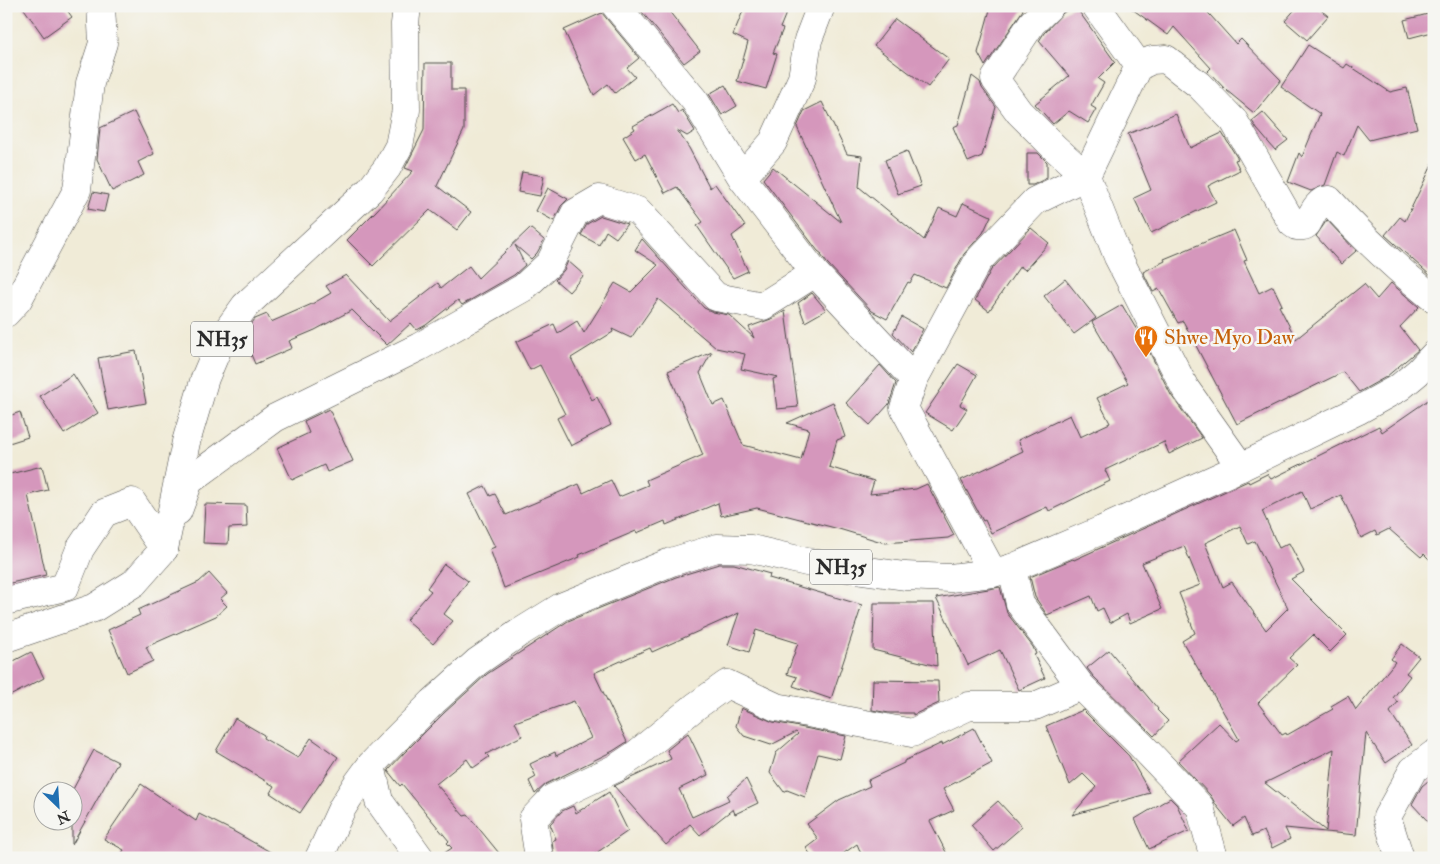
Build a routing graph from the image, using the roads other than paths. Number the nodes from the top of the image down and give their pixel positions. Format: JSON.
{"nodes":[{"id":1,"x":101,"y":6,"type":"edge"},
{"id":2,"x":407,"y":6,"type":"edge"},
{"id":3,"x":616,"y":6,"type":"edge"},
{"id":4,"x":821,"y":6,"type":"edge"},
{"id":5,"x":1050,"y":6,"type":"edge"},
{"id":6,"x":1096,"y":6,"type":"edge"},
{"id":7,"x":1140,"y":66,"type":"junction"},
{"id":8,"x":1086,"y":176,"type":"junction"},
{"id":9,"x":742,"y":178,"type":"junction"},
{"id":10,"x":816,"y":273,"type":"junction"},
{"id":11,"x":1434,"y":299,"type":"edge"},
{"id":12,"x":6,"y":313,"type":"edge"},
{"id":13,"x":1434,"y":355,"type":"edge"},
{"id":14,"x":914,"y":379,"type":"junction"},
{"id":15,"x":1241,"y":467,"type":"junction"},
{"id":16,"x":164,"y":549,"type":"junction"},
{"id":17,"x":1002,"y":570,"type":"junction"},
{"id":18,"x":6,"y":600,"type":"edge"},
{"id":19,"x":6,"y":638,"type":"edge"},
{"id":20,"x":1081,"y":686,"type":"junction"},
{"id":21,"x":1434,"y":754,"type":"edge"},
{"id":22,"x":371,"y":765,"type":"junction"},
{"id":23,"x":319,"y":858,"type":"edge"},
{"id":24,"x":420,"y":858,"type":"edge"},
{"id":25,"x":540,"y":858,"type":"edge"},
{"id":26,"x":1214,"y":858,"type":"edge"},
{"id":27,"x":1400,"y":858,"type":"edge"}],
"edges":[{"from":1,"to":12,"type":"main road"},
{"from":2,"to":16,"type":"main road","number":"NH35"},
{"from":3,"to":9,"type":"main road"},
{"from":4,"to":9,"type":"main road"},
{"from":5,"to":8,"type":"main road"},
{"from":6,"to":7,"type":"main road"},
{"from":7,"to":8,"type":"main road"},
{"from":7,"to":11,"type":"main road"},
{"from":8,"to":14,"type":"main road"},
{"from":8,"to":15,"type":"main road"},
{"from":9,"to":10,"type":"main road"},
{"from":10,"to":14,"type":"main road"},
{"from":10,"to":16,"type":"main road"},
{"from":13,"to":15,"type":"main road","number":"NH35"},
{"from":14,"to":17,"type":"main road"},
{"from":15,"to":17,"type":"main road","number":"NH35"},
{"from":16,"to":18,"type":"main road"},
{"from":16,"to":19,"type":"main road"},
{"from":17,"to":20,"type":"main road"},
{"from":17,"to":22,"type":"main road","number":"NH35"},
{"from":20,"to":25,"type":"main road"},
{"from":20,"to":26,"type":"main road"},
{"from":21,"to":27,"type":"main road"},
{"from":22,"to":23,"type":"main road","number":"NH35"},
{"from":22,"to":24,"type":"main road"}]}
